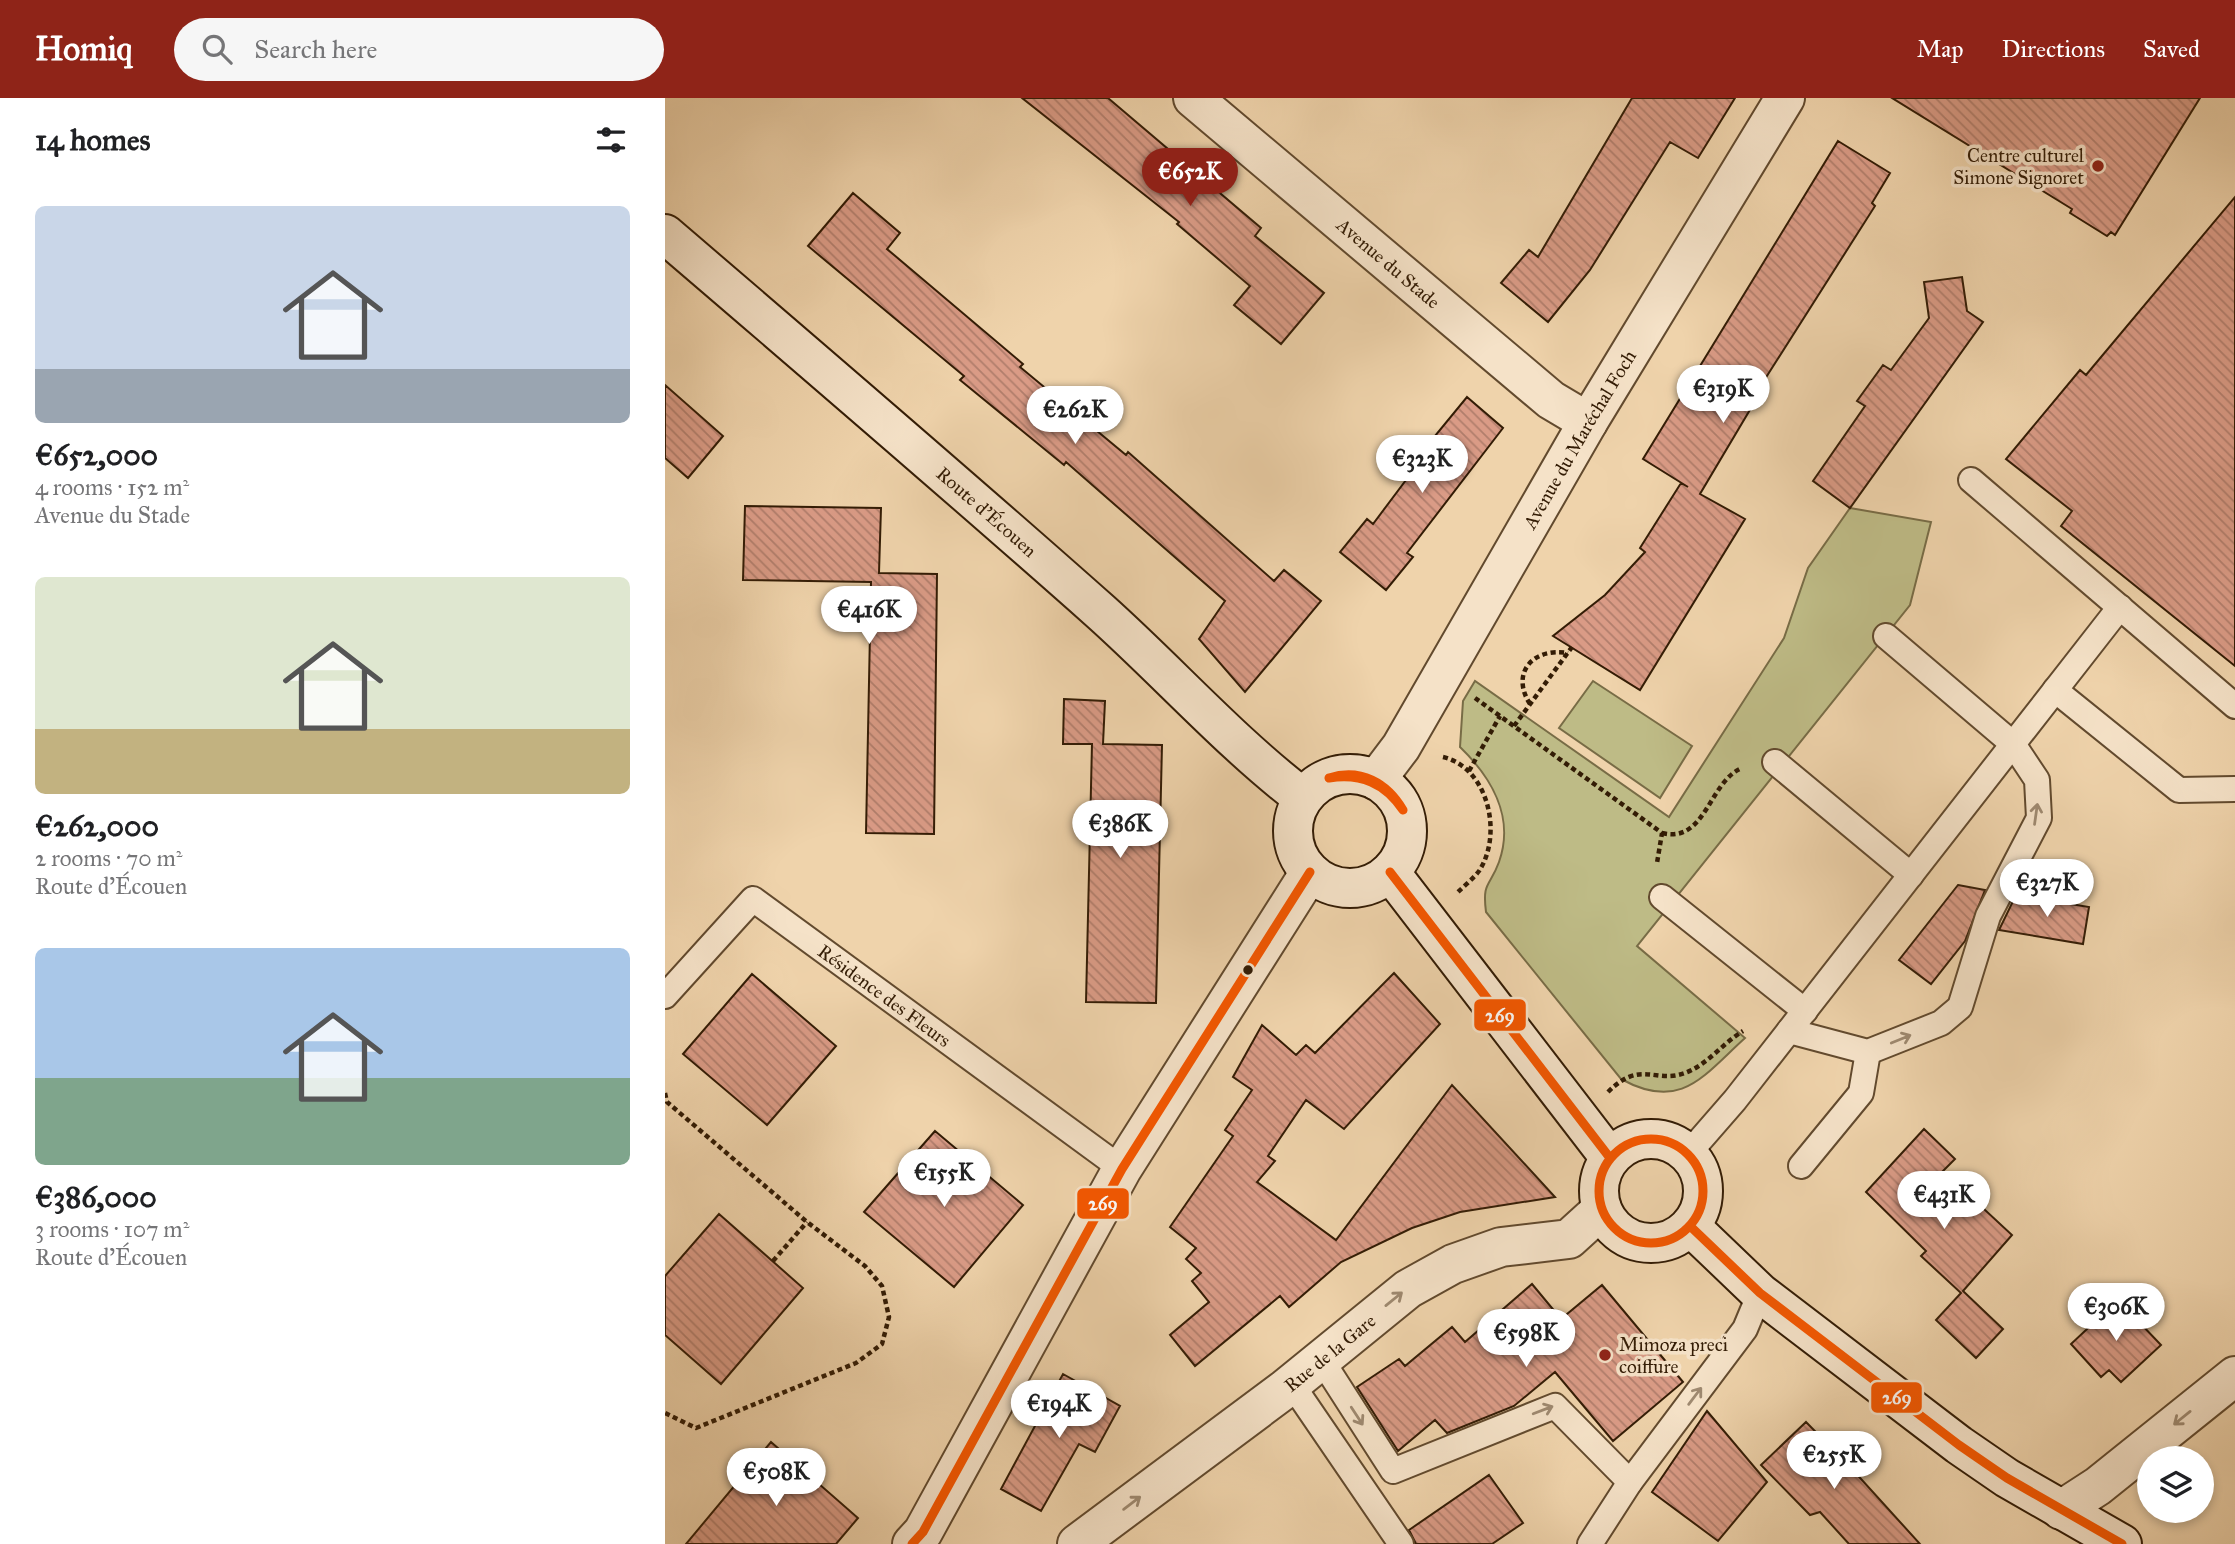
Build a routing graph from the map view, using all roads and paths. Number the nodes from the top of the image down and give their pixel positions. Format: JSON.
{"nodes":[{"id":1,"x":1193,"y":98,"type":"edge"},
{"id":2,"x":1785,"y":98,"type":"edge"},
{"id":3,"x":665,"y":234,"type":"edge"},
{"id":4,"x":1588,"y":422,"type":"junction"},
{"id":5,"x":1971,"y":480,"type":"dead end"},
{"id":6,"x":2120,"y":607,"type":"junction"},
{"id":7,"x":1886,"y":636,"type":"dead end"},
{"id":8,"x":1572,"y":647,"type":"dead end"},
{"id":9,"x":1568,"y":653,"type":"junction"},
{"id":10,"x":1444,"y":675,"type":"junction"},
{"id":11,"x":2055,"y":690,"type":"junction"},
{"id":12,"x":1530,"y":704,"type":"junction"},
{"id":13,"x":2235,"y":706,"type":"edge"},
{"id":14,"x":1500,"y":716,"type":"junction"},
{"id":15,"x":1514,"y":726,"type":"junction"},
{"id":16,"x":2013,"y":744,"type":"junction"},
{"id":17,"x":1401,"y":747,"type":"junction"},
{"id":18,"x":1775,"y":762,"type":"joint"},
{"id":19,"x":1469,"y":771,"type":"junction"},
{"id":20,"x":1376,"y":780,"type":"junction"},
{"id":21,"x":2235,"y":789,"type":"edge"},
{"id":22,"x":1303,"y":798,"type":"junction"},
{"id":23,"x":1662,"y":833,"type":"junction"},
{"id":24,"x":1310,"y":872,"type":"junction"},
{"id":25,"x":1390,"y":872,"type":"junction"},
{"id":26,"x":1911,"y":875,"type":"junction"},
{"id":27,"x":1662,"y":897,"type":"joint"},
{"id":28,"x":1416,"y":911,"type":"junction"},
{"id":29,"x":665,"y":996,"type":"edge"},
{"id":30,"x":1805,"y":1011,"type":"junction"},
{"id":31,"x":1789,"y":1031,"type":"junction"},
{"id":32,"x":1868,"y":1052,"type":"junction"},
{"id":33,"x":665,"y":1093,"type":"edge"},
{"id":34,"x":666,"y":1103,"type":"edge"},
{"id":35,"x":1688,"y":1154,"type":"junction"},
{"id":36,"x":1610,"y":1158,"type":"junction"},
{"id":37,"x":1801,"y":1166,"type":"dead end"},
{"id":38,"x":1122,"y":1169,"type":"junction"},
{"id":39,"x":1602,"y":1209,"type":"junction"},
{"id":40,"x":807,"y":1222,"type":"junction"},
{"id":41,"x":1690,"y":1226,"type":"junction"},
{"id":42,"x":773,"y":1261,"type":"dead end"},
{"id":43,"x":1760,"y":1293,"type":"junction"},
{"id":44,"x":1321,"y":1359,"type":"junction"},
{"id":45,"x":2235,"y":1376,"type":"edge"},
{"id":46,"x":1291,"y":1383,"type":"junction"},
{"id":47,"x":665,"y":1413,"type":"edge"},
{"id":48,"x":1630,"y":1482,"type":"junction"},
{"id":49,"x":2061,"y":1510,"type":"junction"},
{"id":50,"x":919,"y":1540,"type":"edge"},
{"id":51,"x":1077,"y":1544,"type":"edge"},
{"id":52,"x":1401,"y":1544,"type":"edge"},
{"id":53,"x":1590,"y":1544,"type":"edge"},
{"id":54,"x":2122,"y":1544,"type":"edge"}],
"edges":[{"from":1,"to":4,"type":"street","name":"Avenue du Stade"},
{"from":2,"to":4,"type":"street","name":"Avenue du Maréchal Foch"},
{"from":3,"to":22,"type":"street","name":"Route d'Écouen"},
{"from":4,"to":10,"type":"street","name":"Avenue du Maréchal Foch"},
{"from":5,"to":6,"type":"lane"},
{"from":6,"to":11,"type":"lane"},
{"from":6,"to":13,"type":"lane"},
{"from":7,"to":16,"type":"lane"},
{"from":8,"to":9,"type":"path"},
{"from":9,"to":12,"type":"path"},
{"from":9,"to":12,"type":"path"},
{"from":10,"to":14,"type":"path"},
{"from":10,"to":17,"type":"street","name":"Avenue du Maréchal Foch"},
{"from":11,"to":16,"type":"lane"},
{"from":11,"to":21,"type":"lane"},
{"from":12,"to":15,"type":"path"},
{"from":14,"to":15,"type":"path"},
{"from":14,"to":19,"type":"path"},
{"from":15,"to":23,"type":"path"},
{"from":16,"to":26,"type":"lane"},
{"from":32,"to":16,"type":"lane","one_way":true},
{"from":17,"to":19,"type":"path"},
{"from":17,"to":20,"type":"street","name":"Avenue du Maréchal Foch"},
{"from":18,"to":23,"type":"path"},
{"from":18,"to":26,"type":"lane"},
{"from":19,"to":28,"type":"path"},
{"from":20,"to":22,"type":"street"},
{"from":20,"to":25,"type":"street"},
{"from":22,"to":24,"type":"street"},
{"from":23,"to":27,"type":"path"},
{"from":24,"to":25,"type":"street"},
{"from":24,"to":38,"type":"street"},
{"from":25,"to":28,"type":"street"},
{"from":26,"to":30,"type":"lane"},
{"from":27,"to":30,"type":"lane"},
{"from":28,"to":36,"type":"street"},
{"from":29,"to":38,"type":"lane","name":"Résidence des Fleurs"},
{"from":30,"to":31,"type":"lane"},
{"from":31,"to":32,"type":"lane"},
{"from":31,"to":35,"type":"lane"},
{"from":32,"to":37,"type":"lane"},
{"from":33,"to":34,"type":"path"},
{"from":34,"to":40,"type":"path"},
{"from":35,"to":36,"type":"street"},
{"from":35,"to":41,"type":"street"},
{"from":36,"to":39,"type":"street"},
{"from":38,"to":50,"type":"street"},
{"from":39,"to":41,"type":"street"},
{"from":44,"to":39,"type":"street","name":"Rue de la Gare","one_way":true},
{"from":40,"to":42,"type":"path"},
{"from":40,"to":47,"type":"path"},
{"from":41,"to":43,"type":"street"},
{"from":48,"to":43,"type":"lane","one_way":true},
{"from":43,"to":49,"type":"street"},
{"from":44,"to":46,"type":"street","name":"Rue de la Gare"},
{"from":44,"to":48,"type":"lane","one_way":true},
{"from":45,"to":49,"type":"street","one_way":true},
{"from":51,"to":46,"type":"street","name":"Rue de la Gare","one_way":true},
{"from":46,"to":52,"type":"lane"},
{"from":48,"to":53,"type":"lane"},
{"from":49,"to":54,"type":"street"}]}
